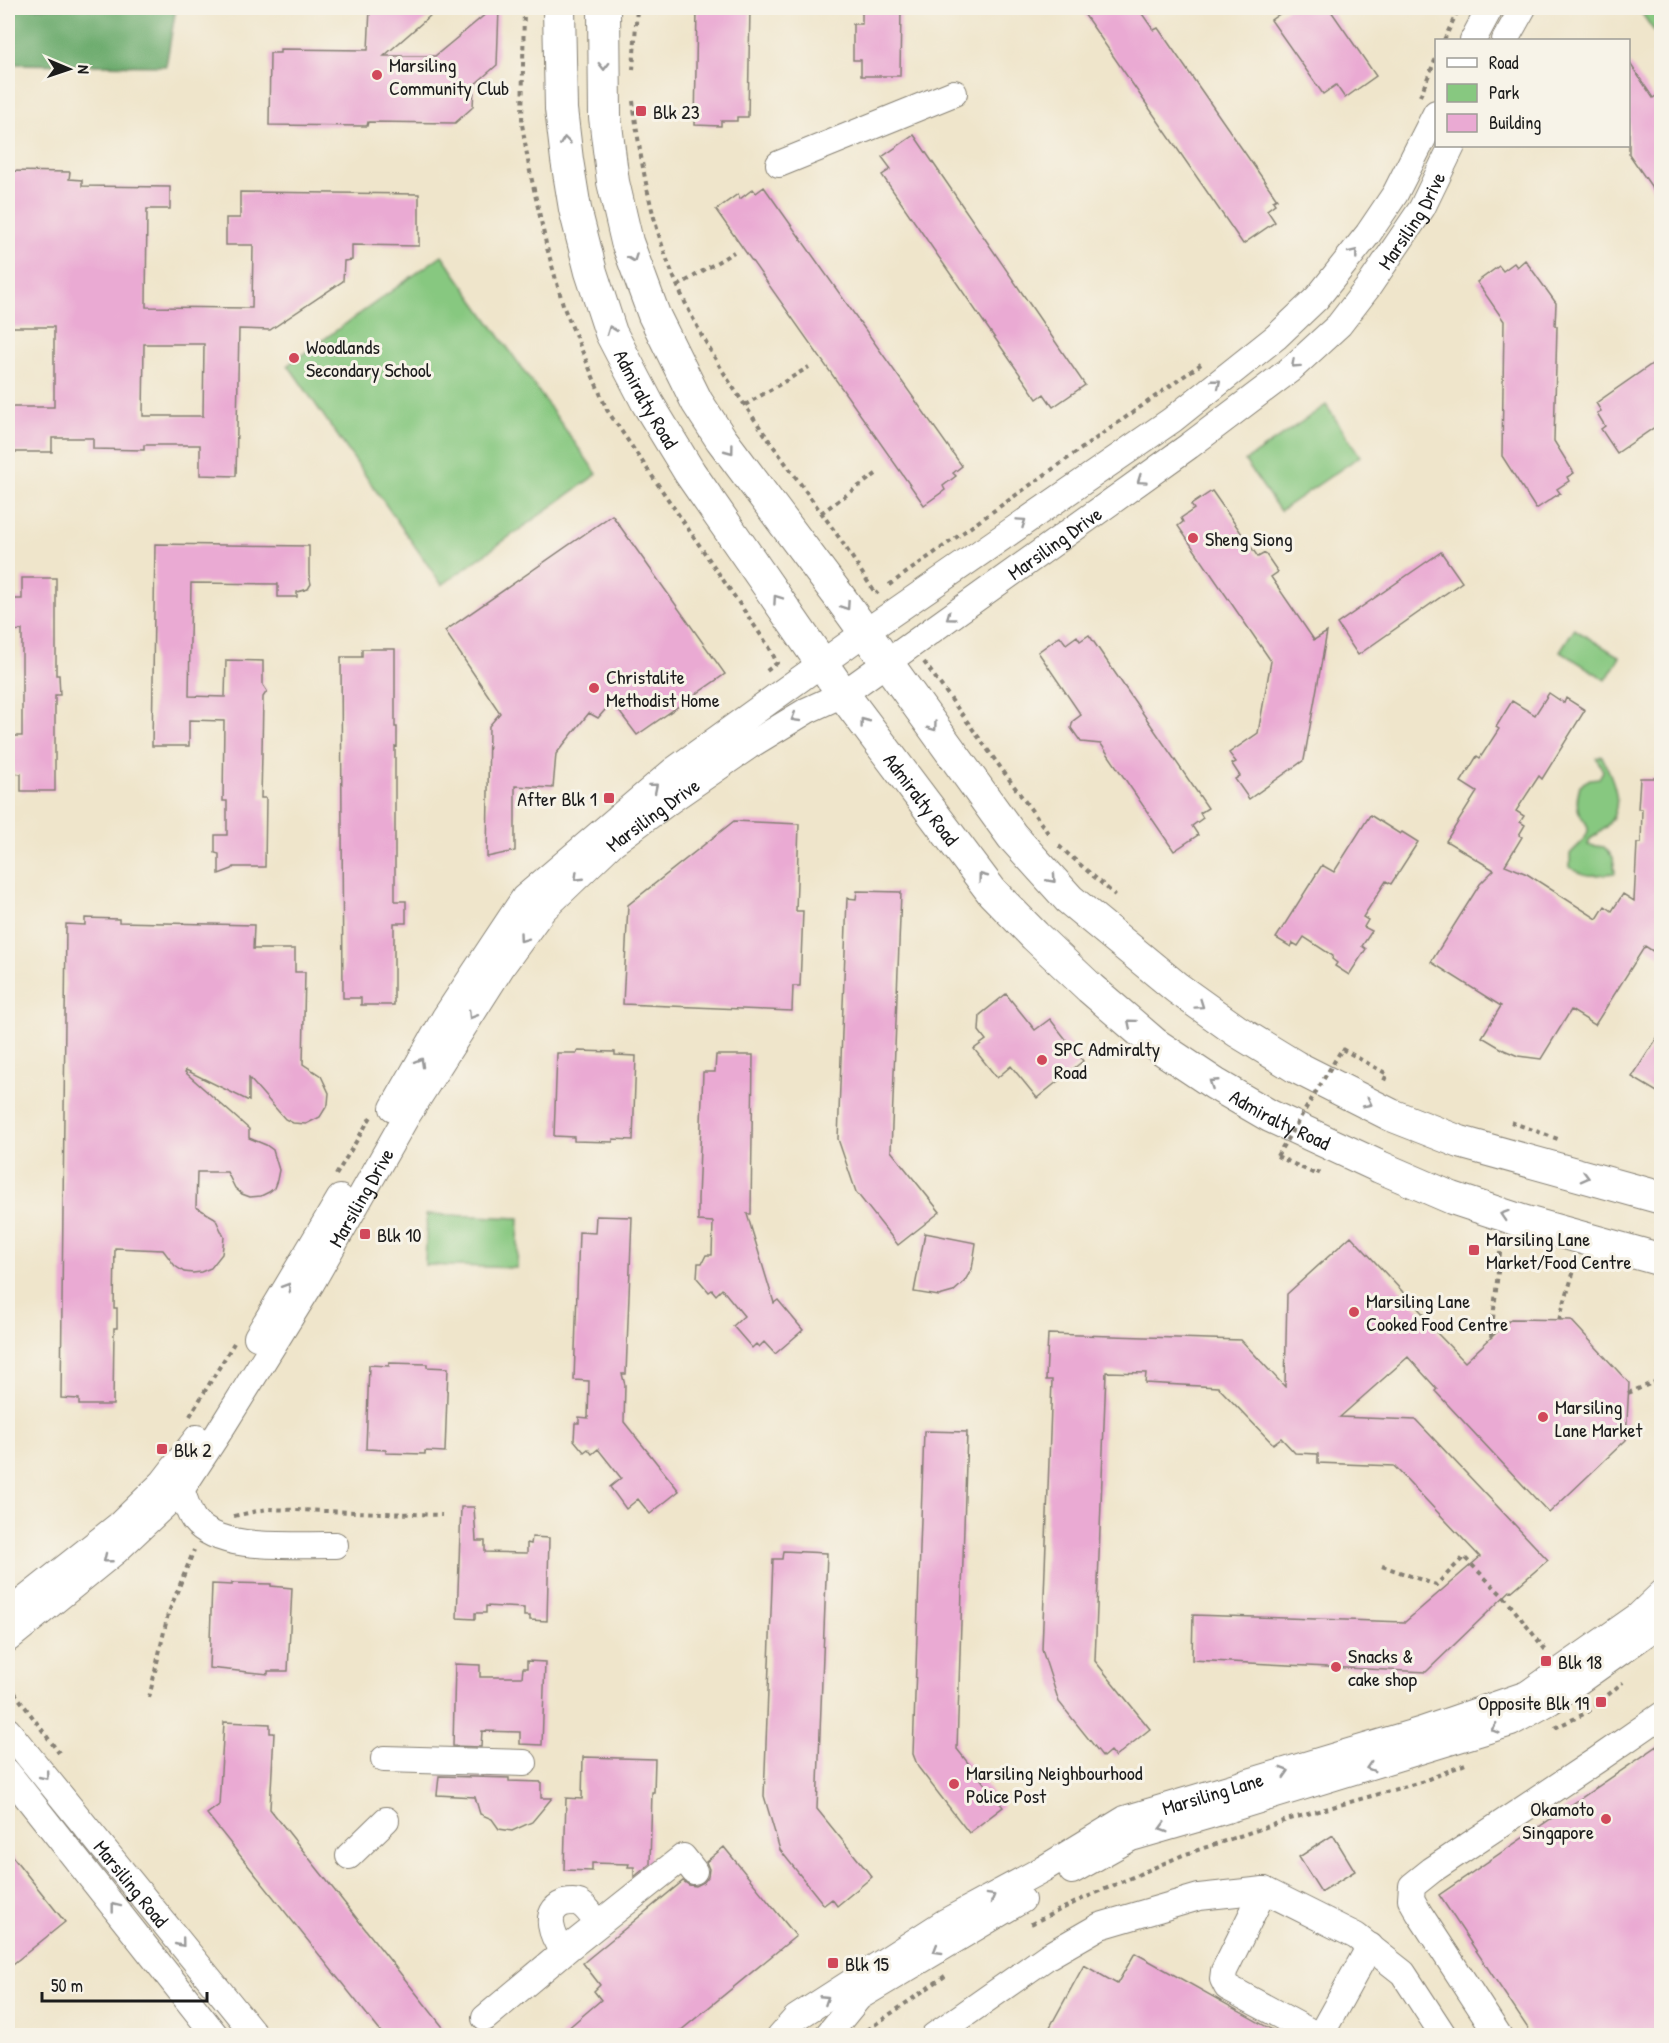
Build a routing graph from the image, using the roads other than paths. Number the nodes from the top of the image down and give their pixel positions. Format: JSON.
{"nodes":[{"id":1,"x":559,"y":8,"type":"edge"},
{"id":2,"x":604,"y":8,"type":"edge"},
{"id":3,"x":1490,"y":8,"type":"edge"},
{"id":4,"x":1523,"y":8,"type":"edge"},
{"id":5,"x":1474,"y":39,"type":"edge"},
{"id":6,"x":1506,"y":39,"type":"edge"},
{"id":7,"x":954,"y":93,"type":"dead end"},
{"id":8,"x":1426,"y":109,"type":"edge"},
{"id":9,"x":1452,"y":147,"type":"edge"},
{"id":10,"x":779,"y":164,"type":"dead end"},
{"id":11,"x":1172,"y":420,"type":"junction"},
{"id":12,"x":1189,"y":446,"type":"junction"},
{"id":13,"x":864,"y":633,"type":"junction"},
{"id":14,"x":886,"y":662,"type":"junction"},
{"id":15,"x":822,"y":665,"type":"junction"},
{"id":16,"x":843,"y":694,"type":"junction"},
{"id":17,"x":1662,"y":1198,"type":"edge"},
{"id":18,"x":1662,"y":1260,"type":"edge"},
{"id":19,"x":172,"y":1486,"type":"junction"},
{"id":20,"x":335,"y":1545,"type":"dead end"},
{"id":21,"x":1662,"y":1593,"type":"edge"},
{"id":22,"x":8,"y":1613,"type":"edge"},
{"id":23,"x":1653,"y":1628,"type":"edge"},
{"id":24,"x":8,"y":1639,"type":"edge"},
{"id":25,"x":1662,"y":1715,"type":"edge"},
{"id":26,"x":8,"y":1731,"type":"edge"},
{"id":27,"x":384,"y":1759,"type":"dead end"},
{"id":28,"x":524,"y":1763,"type":"dead end"},
{"id":29,"x":8,"y":1773,"type":"edge"},
{"id":30,"x":1204,"y":1807,"type":"junction"},
{"id":31,"x":386,"y":1820,"type":"dead end"},
{"id":32,"x":349,"y":1856,"type":"dead end"},
{"id":33,"x":694,"y":1871,"type":"dead end"},
{"id":34,"x":1263,"y":1890,"type":"junction"},
{"id":35,"x":611,"y":1922,"type":"junction"},
{"id":36,"x":1370,"y":1946,"type":"junction"},
{"id":37,"x":563,"y":1952,"type":"junction"},
{"id":38,"x":484,"y":2018,"type":"dead end"},
{"id":39,"x":216,"y":2036,"type":"edge"},
{"id":40,"x":256,"y":2036,"type":"edge"},
{"id":41,"x":780,"y":2036,"type":"edge"},
{"id":42,"x":827,"y":2036,"type":"edge"},
{"id":43,"x":934,"y":2036,"type":"edge"},
{"id":44,"x":1319,"y":2036,"type":"edge"},
{"id":45,"x":1444,"y":2036,"type":"edge"},
{"id":46,"x":1499,"y":2036,"type":"edge"}],
"edges":[{"from":15,"to":1,"type":"main road","name":"Admiralty Road","one_way":true},
{"from":2,"to":13,"type":"main road","one_way":true},
{"from":3,"to":5,"type":"street"},
{"from":4,"to":6,"type":"street"},
{"from":7,"to":10,"type":"street"},
{"from":11,"to":8,"type":"street","name":"Marsiling Drive","one_way":true},
{"from":9,"to":12,"type":"street","name":"Marsiling Drive","one_way":true},
{"from":11,"to":12,"type":"street"},
{"from":13,"to":11,"type":"street","name":"Marsiling Drive","one_way":true},
{"from":12,"to":14,"type":"street","name":"Marsiling Drive","one_way":true},
{"from":13,"to":14,"type":"main road"},
{"from":13,"to":15,"type":"street","name":"Marsiling Drive"},
{"from":14,"to":16,"type":"street","name":"Marsiling Drive"},
{"from":14,"to":17,"type":"main road","one_way":true},
{"from":15,"to":16,"type":"main road","name":"Admiralty Road"},
{"from":19,"to":15,"type":"street","name":"Marsiling Drive","one_way":true},
{"from":18,"to":16,"type":"main road","name":"Admiralty Road","one_way":true},
{"from":16,"to":19,"type":"street","name":"Marsiling Drive","one_way":true},
{"from":19,"to":20,"type":"street"},
{"from":19,"to":22,"type":"street","name":"Marsiling Drive"},
{"from":19,"to":24,"type":"street","name":"Marsiling Drive","one_way":true},
{"from":21,"to":23,"type":"street","name":"Marsiling Lane"},
{"from":23,"to":30,"type":"street","name":"Marsiling Lane"},
{"from":25,"to":46,"type":"street"},
{"from":26,"to":40,"type":"street","name":"Marsiling Road","one_way":true},
{"from":27,"to":28,"type":"street"},
{"from":39,"to":29,"type":"street","name":"Marsiling Road","one_way":true},
{"from":41,"to":30,"type":"street","name":"Marsiling Lane","one_way":true},
{"from":30,"to":42,"type":"street","name":"Marsiling Lane","one_way":true},
{"from":31,"to":32,"type":"street"},
{"from":33,"to":35,"type":"street"},
{"from":34,"to":36,"type":"street"},
{"from":34,"to":43,"type":"street"},
{"from":34,"to":44,"type":"street"},
{"from":35,"to":37,"type":"street"},
{"from":35,"to":37,"type":"street"},
{"from":36,"to":44,"type":"street"},
{"from":36,"to":45,"type":"street"},
{"from":37,"to":38,"type":"street"}]}
